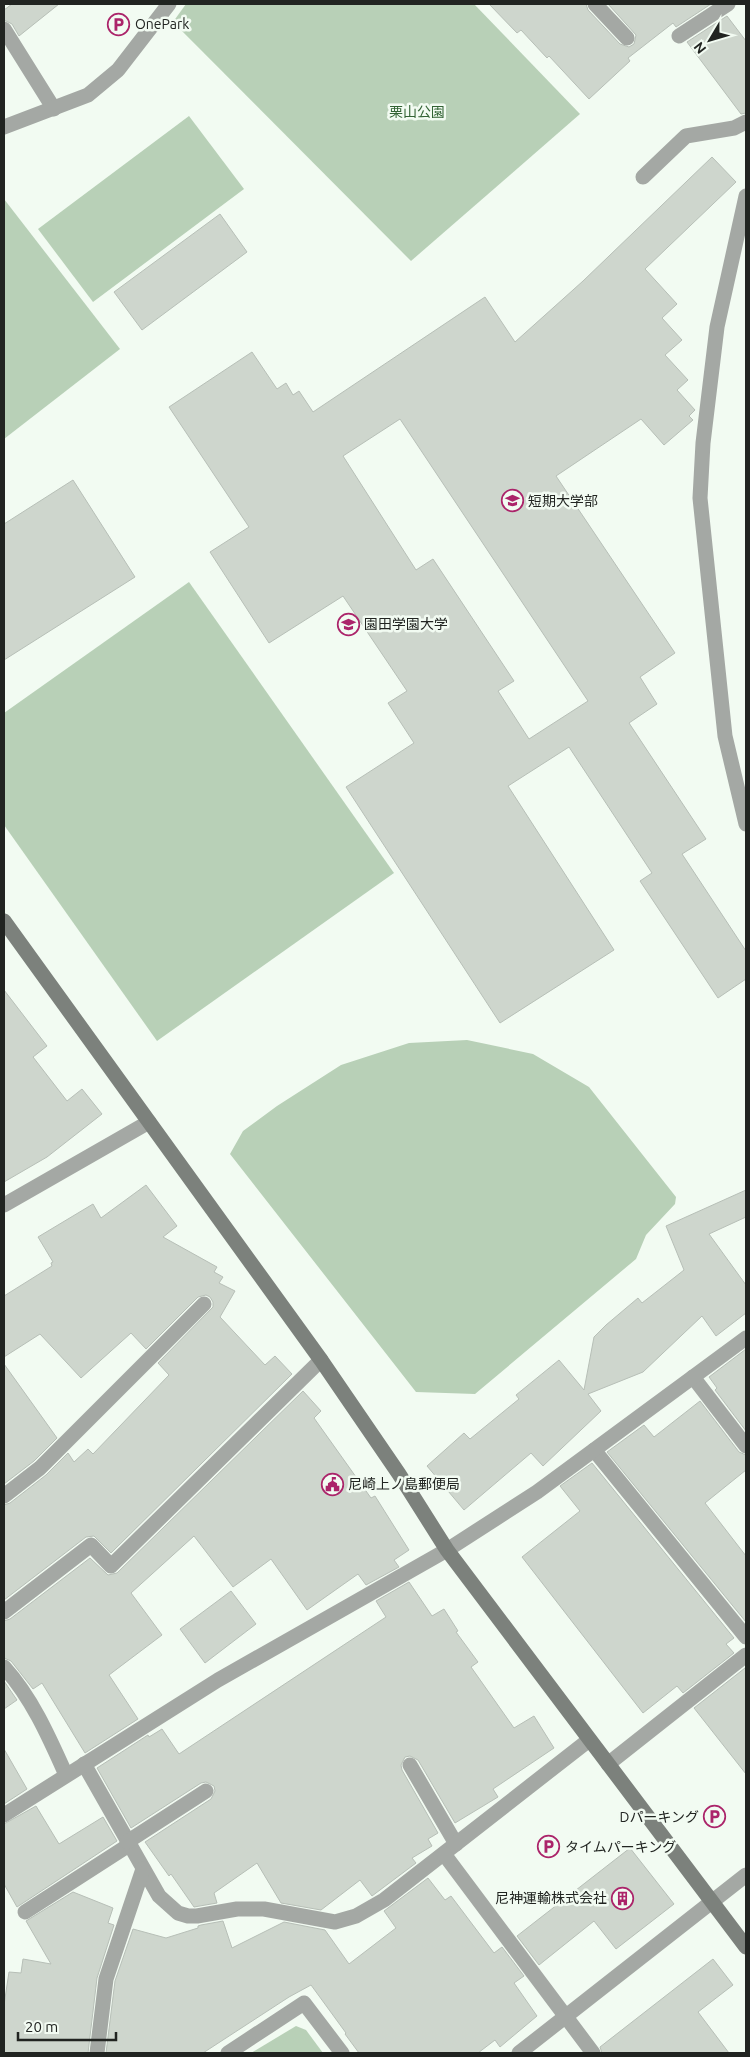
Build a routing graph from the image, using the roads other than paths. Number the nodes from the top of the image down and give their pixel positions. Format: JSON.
{"nodes":[{"id":1,"x":168,"y":4,"type":"edge"},
{"id":2,"x":595,"y":4,"type":"edge"},
{"id":3,"x":728,"y":4,"type":"edge"},
{"id":4,"x":4,"y":29,"type":"edge"},
{"id":5,"x":679,"y":36,"type":"dead end"},
{"id":6,"x":627,"y":38,"type":"dead end"},
{"id":7,"x":54,"y":109,"type":"junction"},
{"id":8,"x":746,"y":122,"type":"edge"},
{"id":9,"x":4,"y":127,"type":"edge"},
{"id":10,"x":643,"y":177,"type":"dead end"},
{"id":11,"x":746,"y":196,"type":"edge"},
{"id":12,"x":746,"y":824,"type":"edge"},
{"id":13,"x":4,"y":921,"type":"edge"},
{"id":14,"x":149,"y":1122,"type":"junction"},
{"id":15,"x":4,"y":1204,"type":"edge"},
{"id":16,"x":204,"y":1304,"type":"dead end"},
{"id":17,"x":745,"y":1341,"type":"edge"},
{"id":18,"x":321,"y":1360,"type":"junction"},
{"id":19,"x":693,"y":1377,"type":"junction"},
{"id":20,"x":746,"y":1446,"type":"edge"},
{"id":21,"x":594,"y":1450,"type":"junction"},
{"id":22,"x":4,"y":1496,"type":"edge"},
{"id":23,"x":447,"y":1550,"type":"junction"},
{"id":24,"x":4,"y":1612,"type":"edge"},
{"id":25,"x":746,"y":1637,"type":"edge"},
{"id":26,"x":746,"y":1655,"type":"edge"},
{"id":27,"x":4,"y":1667,"type":"edge"},
{"id":28,"x":589,"y":1740,"type":"junction"},
{"id":29,"x":84,"y":1764,"type":"junction"},
{"id":30,"x":608,"y":1764,"type":"junction"},
{"id":31,"x":410,"y":1765,"type":"dead end"},
{"id":32,"x":66,"y":1775,"type":"junction"},
{"id":33,"x":206,"y":1791,"type":"dead end"},
{"id":34,"x":4,"y":1815,"type":"edge"},
{"id":35,"x":128,"y":1844,"type":"junction"},
{"id":36,"x":456,"y":1844,"type":"junction"},
{"id":37,"x":444,"y":1854,"type":"junction"},
{"id":38,"x":143,"y":1870,"type":"junction"},
{"id":39,"x":746,"y":1875,"type":"edge"},
{"id":40,"x":712,"y":1902,"type":"junction"},
{"id":41,"x":25,"y":1912,"type":"dead end"},
{"id":42,"x":746,"y":1948,"type":"edge"},
{"id":43,"x":565,"y":2017,"type":"junction"},
{"id":44,"x":97,"y":2053,"type":"edge"},
{"id":45,"x":228,"y":2053,"type":"edge"},
{"id":46,"x":342,"y":2053,"type":"edge"},
{"id":47,"x":519,"y":2053,"type":"edge"},
{"id":48,"x":593,"y":2053,"type":"edge"}],
"edges":[{"from":1,"to":7,"type":"street"},
{"from":2,"to":6,"type":"street"},
{"from":3,"to":5,"type":"street"},
{"from":4,"to":7,"type":"street"},
{"from":7,"to":9,"type":"street"},
{"from":8,"to":10,"type":"street"},
{"from":11,"to":12,"type":"street"},
{"from":13,"to":14,"type":"street"},
{"from":14,"to":15,"type":"street"},
{"from":14,"to":18,"type":"street"},
{"from":16,"to":22,"type":"street"},
{"from":17,"to":19,"type":"street"},
{"from":18,"to":23,"type":"street"},
{"from":18,"to":24,"type":"street"},
{"from":19,"to":20,"type":"street"},
{"from":19,"to":21,"type":"street"},
{"from":21,"to":23,"type":"street"},
{"from":21,"to":25,"type":"street"},
{"from":23,"to":28,"type":"street"},
{"from":23,"to":29,"type":"street"},
{"from":26,"to":30,"type":"street"},
{"from":27,"to":32,"type":"street"},
{"from":28,"to":30,"type":"street"},
{"from":28,"to":36,"type":"street"},
{"from":29,"to":32,"type":"street"},
{"from":29,"to":35,"type":"street"},
{"from":30,"to":40,"type":"street"},
{"from":31,"to":36,"type":"street"},
{"from":32,"to":34,"type":"street"},
{"from":33,"to":35,"type":"street"},
{"from":35,"to":38,"type":"street"},
{"from":35,"to":41,"type":"street"},
{"from":36,"to":37,"type":"street"},
{"from":37,"to":38,"type":"street"},
{"from":37,"to":43,"type":"street"},
{"from":38,"to":44,"type":"street"},
{"from":39,"to":40,"type":"street"},
{"from":40,"to":42,"type":"street"},
{"from":40,"to":43,"type":"street"},
{"from":43,"to":47,"type":"street"},
{"from":43,"to":48,"type":"street"},
{"from":45,"to":46,"type":"street"}]}
